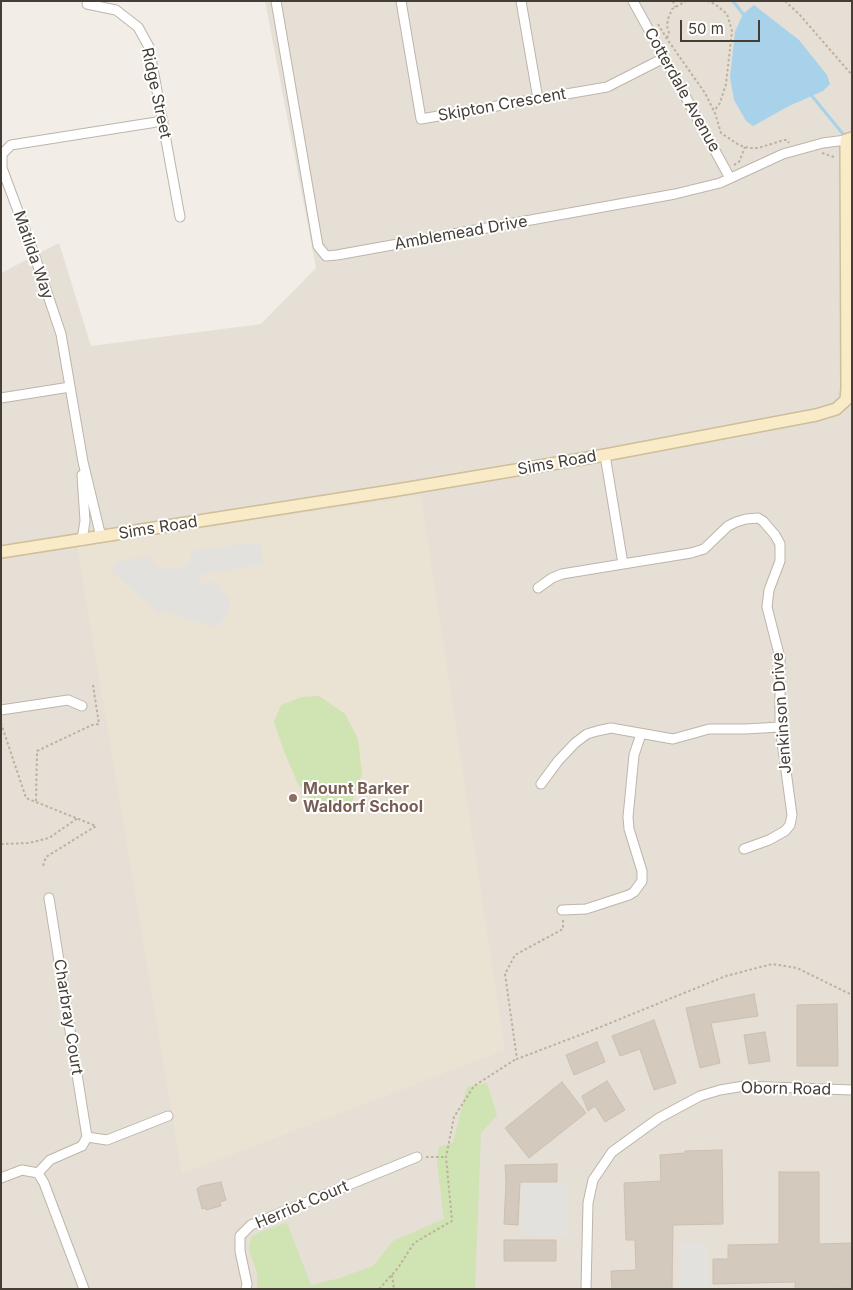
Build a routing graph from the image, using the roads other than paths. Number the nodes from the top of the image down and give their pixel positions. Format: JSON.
{"nodes":[{"id":1,"x":276,"y":1,"type":"edge"},
{"id":2,"x":401,"y":1,"type":"edge"},
{"id":3,"x":521,"y":1,"type":"edge"},
{"id":4,"x":633,"y":1,"type":"edge"},
{"id":5,"x":87,"y":4,"type":"dead end"},
{"id":6,"x":664,"y":58,"type":"junction"},
{"id":7,"x":538,"y":99,"type":"junction"},
{"id":8,"x":163,"y":121,"type":"junction"},
{"id":9,"x":849,"y":139,"type":"edge"},
{"id":10,"x":2,"y":154,"type":"edge"},
{"id":11,"x":730,"y":178,"type":"junction"},
{"id":12,"x":180,"y":217,"type":"dead end"},
{"id":13,"x":70,"y":387,"type":"junction"},
{"id":14,"x":1,"y":398,"type":"edge"},
{"id":15,"x":849,"y":401,"type":"edge"},
{"id":16,"x":604,"y":455,"type":"junction"},
{"id":17,"x":83,"y":462,"type":"junction"},
{"id":18,"x":101,"y":537,"type":"junction"},
{"id":19,"x":82,"y":540,"type":"junction"},
{"id":20,"x":1,"y":552,"type":"edge"},
{"id":21,"x":623,"y":564,"type":"junction"},
{"id":22,"x":538,"y":588,"type":"dead end"},
{"id":23,"x":82,"y":706,"type":"dead end"},
{"id":24,"x":1,"y":710,"type":"edge"},
{"id":25,"x":780,"y":727,"type":"junction"},
{"id":26,"x":641,"y":734,"type":"junction"},
{"id":27,"x":542,"y":784,"type":"dead end"},
{"id":28,"x":744,"y":849,"type":"dead end"},
{"id":29,"x":49,"y":898,"type":"dead end"},
{"id":30,"x":562,"y":910,"type":"road end"},
{"id":31,"x":852,"y":1090,"type":"edge"},
{"id":32,"x":168,"y":1116,"type":"dead end"},
{"id":33,"x":87,"y":1137,"type":"junction"},
{"id":34,"x":417,"y":1157,"type":"road end"},
{"id":35,"x":38,"y":1173,"type":"junction"},
{"id":36,"x":1,"y":1178,"type":"edge"},
{"id":37,"x":84,"y":1289,"type":"edge"},
{"id":38,"x":246,"y":1289,"type":"edge"},
{"id":39,"x":586,"y":1289,"type":"edge"}],
"edges":[{"from":1,"to":11,"type":"street","name":"Amblemead Drive"},
{"from":2,"to":7,"type":"street","name":"Skipton Crescent"},
{"from":3,"to":7,"type":"street"},
{"from":4,"to":6,"type":"street","name":"Cotterdale Avenue"},
{"from":5,"to":8,"type":"street","name":"Ridge Street"},
{"from":6,"to":7,"type":"street","name":"Skipton Crescent"},
{"from":6,"to":11,"type":"street","name":"Cotterdale Avenue"},
{"from":8,"to":10,"type":"street","name":"Matilda Way"},
{"from":8,"to":12,"type":"street","name":"Ridge Street"},
{"from":9,"to":11,"type":"street","name":"Amblemead Drive"},
{"from":9,"to":15,"type":"street","name":"Sims Road"},
{"from":10,"to":13,"type":"street","name":"Matilda Way"},
{"from":13,"to":14,"type":"street"},
{"from":13,"to":17,"type":"street","name":"Matilda Way"},
{"from":15,"to":16,"type":"street","name":"Sims Road"},
{"from":16,"to":18,"type":"street","name":"Sims Road"},
{"from":16,"to":21,"type":"street"},
{"from":17,"to":18,"type":"street","name":"Matilda Way"},
{"from":17,"to":19,"type":"street","name":"Matilda Way"},
{"from":18,"to":19,"type":"street","name":"Sims Road"},
{"from":19,"to":20,"type":"street","name":"Sims Road"},
{"from":21,"to":22,"type":"street","name":"Jenkinson Drive"},
{"from":21,"to":25,"type":"street","name":"Jenkinson Drive"},
{"from":23,"to":24,"type":"street"},
{"from":25,"to":26,"type":"street"},
{"from":25,"to":28,"type":"street","name":"Jenkinson Drive"},
{"from":26,"to":27,"type":"street"},
{"from":26,"to":30,"type":"street"},
{"from":29,"to":33,"type":"street","name":"Charbray Court"},
{"from":31,"to":39,"type":"street","name":"Oborn Road"},
{"from":32,"to":33,"type":"street"},
{"from":33,"to":35,"type":"street"},
{"from":34,"to":38,"type":"street","name":"Herriot Court"},
{"from":35,"to":36,"type":"street"},
{"from":35,"to":37,"type":"street"}]}
